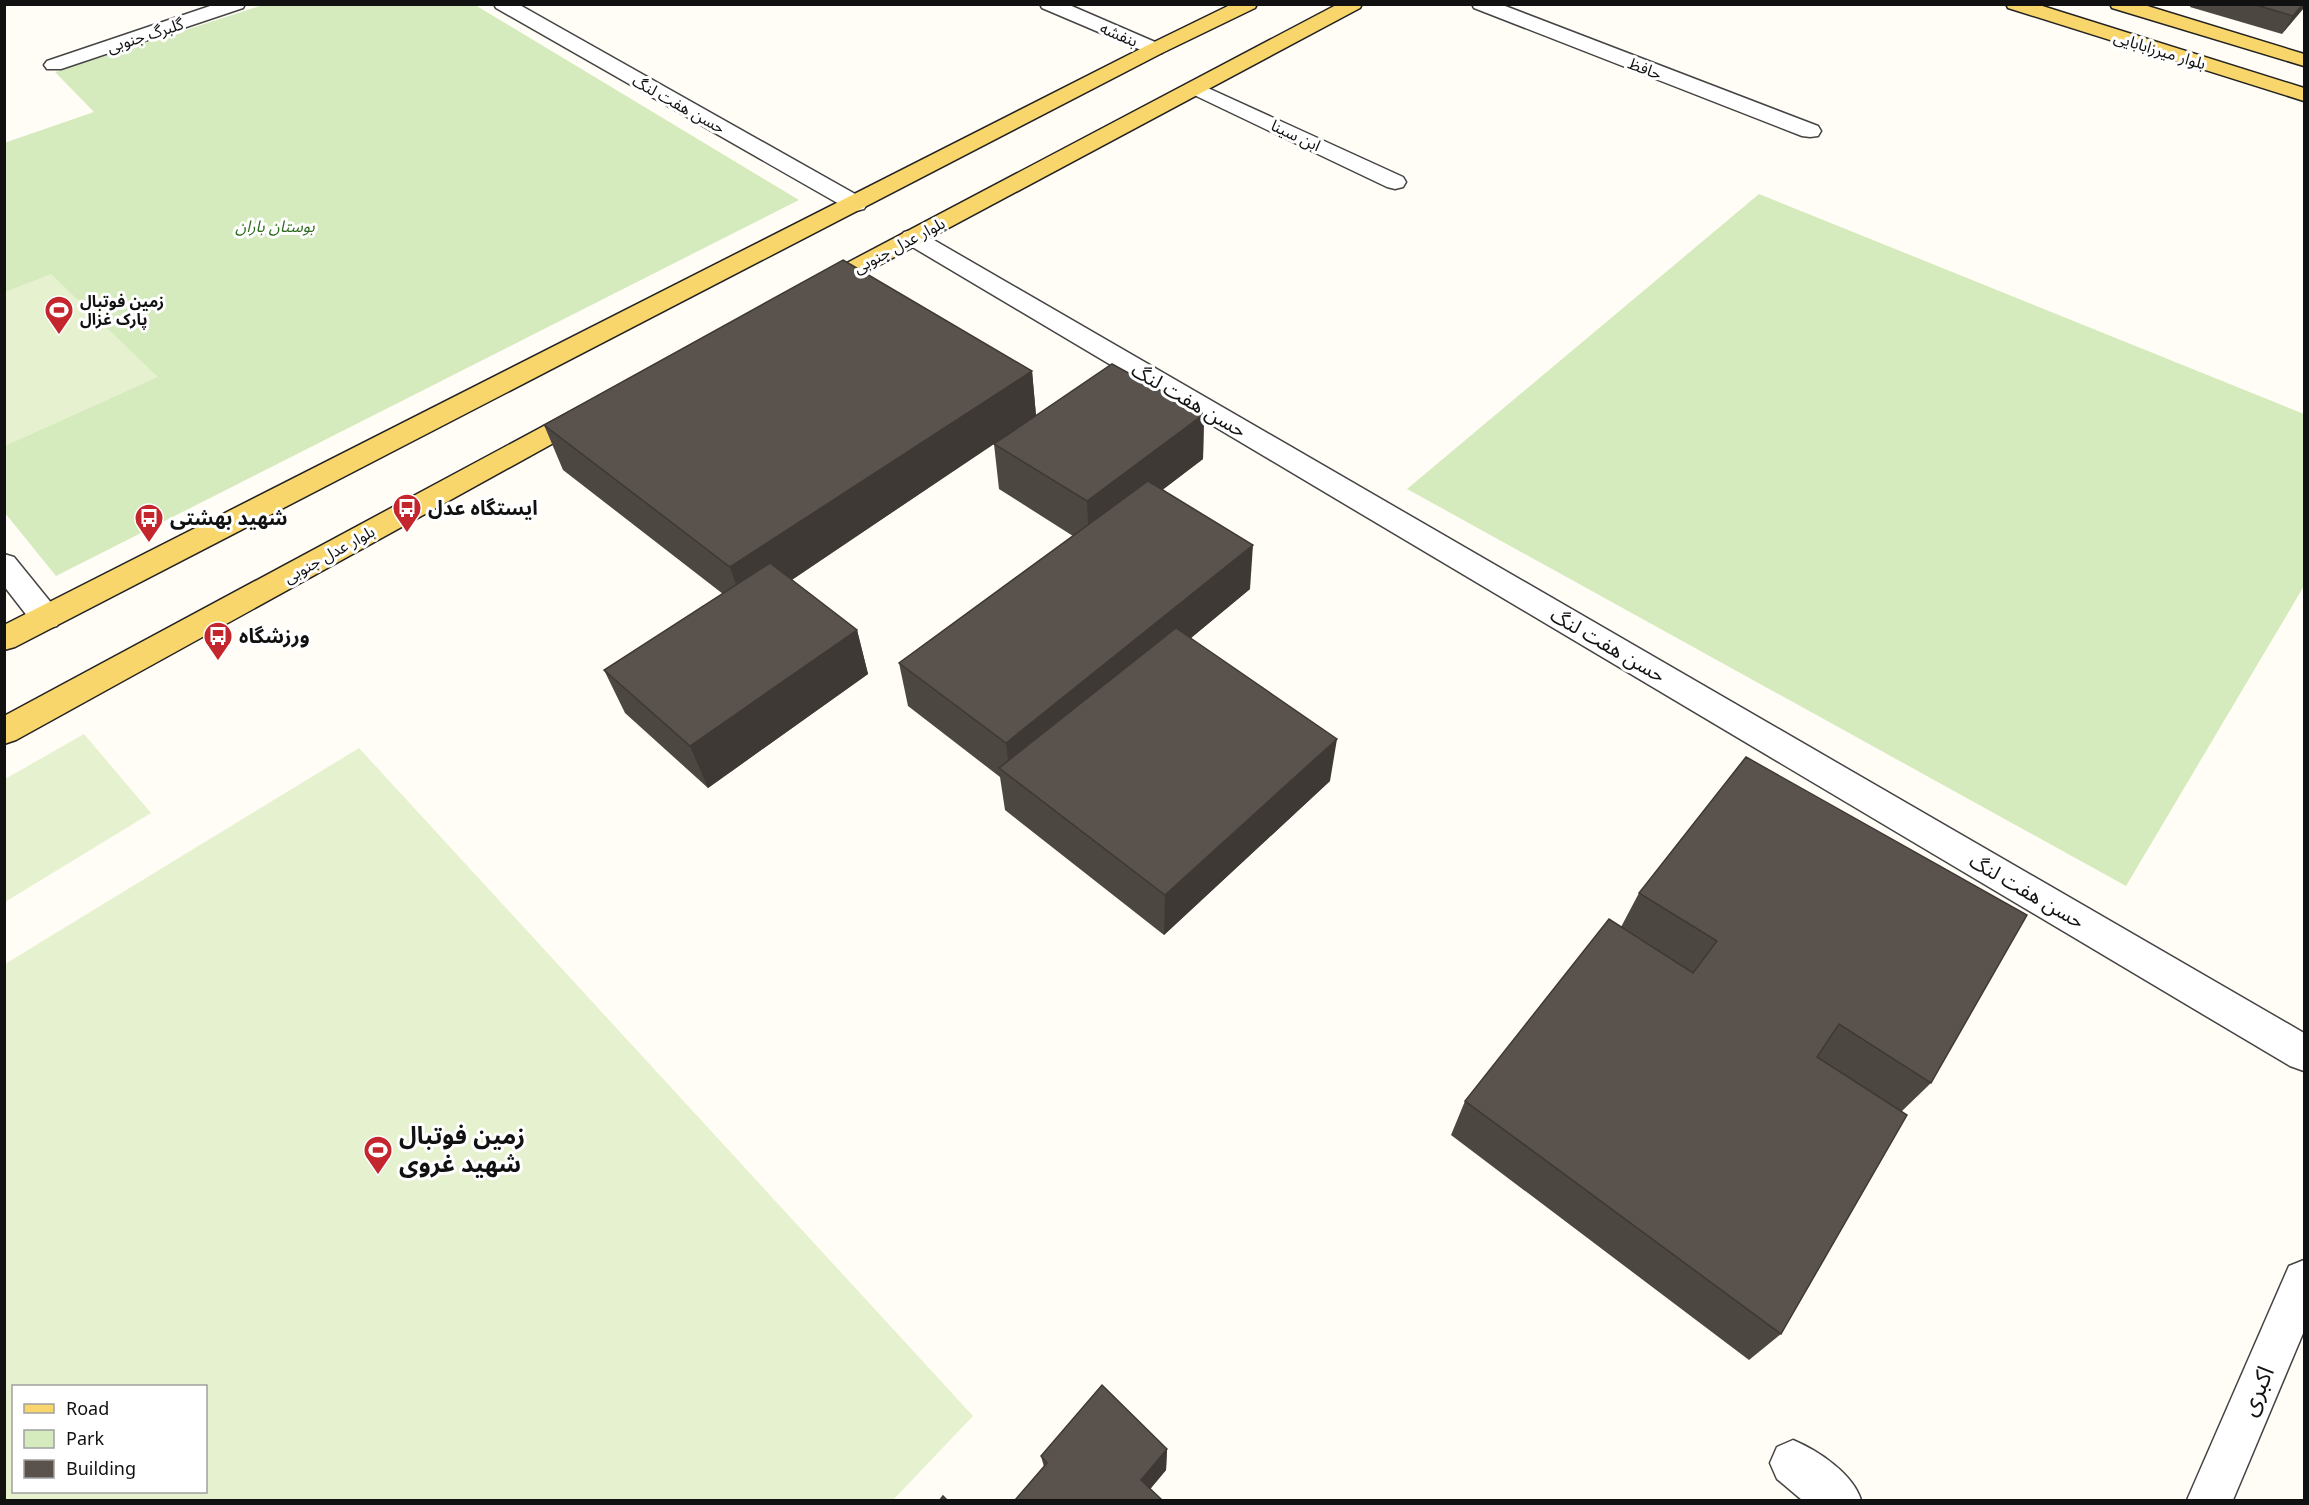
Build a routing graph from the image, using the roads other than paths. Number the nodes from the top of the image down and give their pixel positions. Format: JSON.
{"nodes":[{"id":1,"x":236,"y":4,"type":"edge"},
{"id":2,"x":1049,"y":4,"type":"edge"},
{"id":3,"x":1248,"y":4,"type":"edge"},
{"id":4,"x":1353,"y":4,"type":"edge"},
{"id":5,"x":1481,"y":4,"type":"edge"},
{"id":6,"x":2015,"y":4,"type":"edge"},
{"id":7,"x":2119,"y":4,"type":"edge"},
{"id":8,"x":507,"y":5,"type":"edge"},
{"id":9,"x":1155,"y":49,"type":"junction"},
{"id":10,"x":2304,"y":60,"type":"edge"},
{"id":11,"x":54,"y":65,"type":"dead end"},
{"id":12,"x":1197,"y":88,"type":"junction"},
{"id":13,"x":2304,"y":95,"type":"edge"},
{"id":14,"x":1810,"y":131,"type":"dead end"},
{"id":15,"x":1395,"y":182,"type":"dead end"},
{"id":16,"x":856,"y":204,"type":"junction"},
{"id":17,"x":912,"y":237,"type":"junction"},
{"id":18,"x":797,"y":300,"type":"edge"},
{"id":19,"x":609,"y":402,"type":"edge"},
{"id":20,"x":4,"y":564,"type":"edge"},
{"id":21,"x":46,"y":618,"type":"junction"},
{"id":22,"x":4,"y":639,"type":"edge"},
{"id":23,"x":4,"y":731,"type":"edge"},
{"id":24,"x":2304,"y":1053,"type":"edge"},
{"id":25,"x":2304,"y":1281,"type":"edge"},
{"id":26,"x":1793,"y":1463,"type":"dead end"},
{"id":27,"x":1838,"y":1500,"type":"edge"},
{"id":28,"x":2210,"y":1500,"type":"edge"}],
"edges":[{"from":1,"to":11,"type":"street","name":"گلبرگ جنوبی"},
{"from":2,"to":9,"type":"street","name":"بنفشه"},
{"from":3,"to":9,"type":"main road"},
{"from":4,"to":12,"type":"main road","name":"بلوار عدل جنوبی"},
{"from":5,"to":14,"type":"street","name":"حافظ"},
{"from":6,"to":13,"type":"main road","name":"بلوار میرزابابایی"},
{"from":7,"to":10,"type":"main road","name":"بلوار میرزابابایی"},
{"from":8,"to":16,"type":"street","name":"حسن هفت لنگ"},
{"from":9,"to":16,"type":"main road"},
{"from":12,"to":15,"type":"street","name":"ابن سینا"},
{"from":12,"to":17,"type":"main road","name":"بلوار عدل جنوبی"},
{"from":16,"to":21,"type":"main road"},
{"from":17,"to":18,"type":"main road","name":"بلوار عدل جنوبی"},
{"from":17,"to":24,"type":"street","name":"حسن هفت لنگ"},
{"from":19,"to":23,"type":"main road","name":"بلوار عدل جنوبی"},
{"from":20,"to":21,"type":"street"},
{"from":21,"to":22,"type":"main road"},
{"from":25,"to":28,"type":"street","name":"اکبری"},
{"from":26,"to":27,"type":"street"}]}
